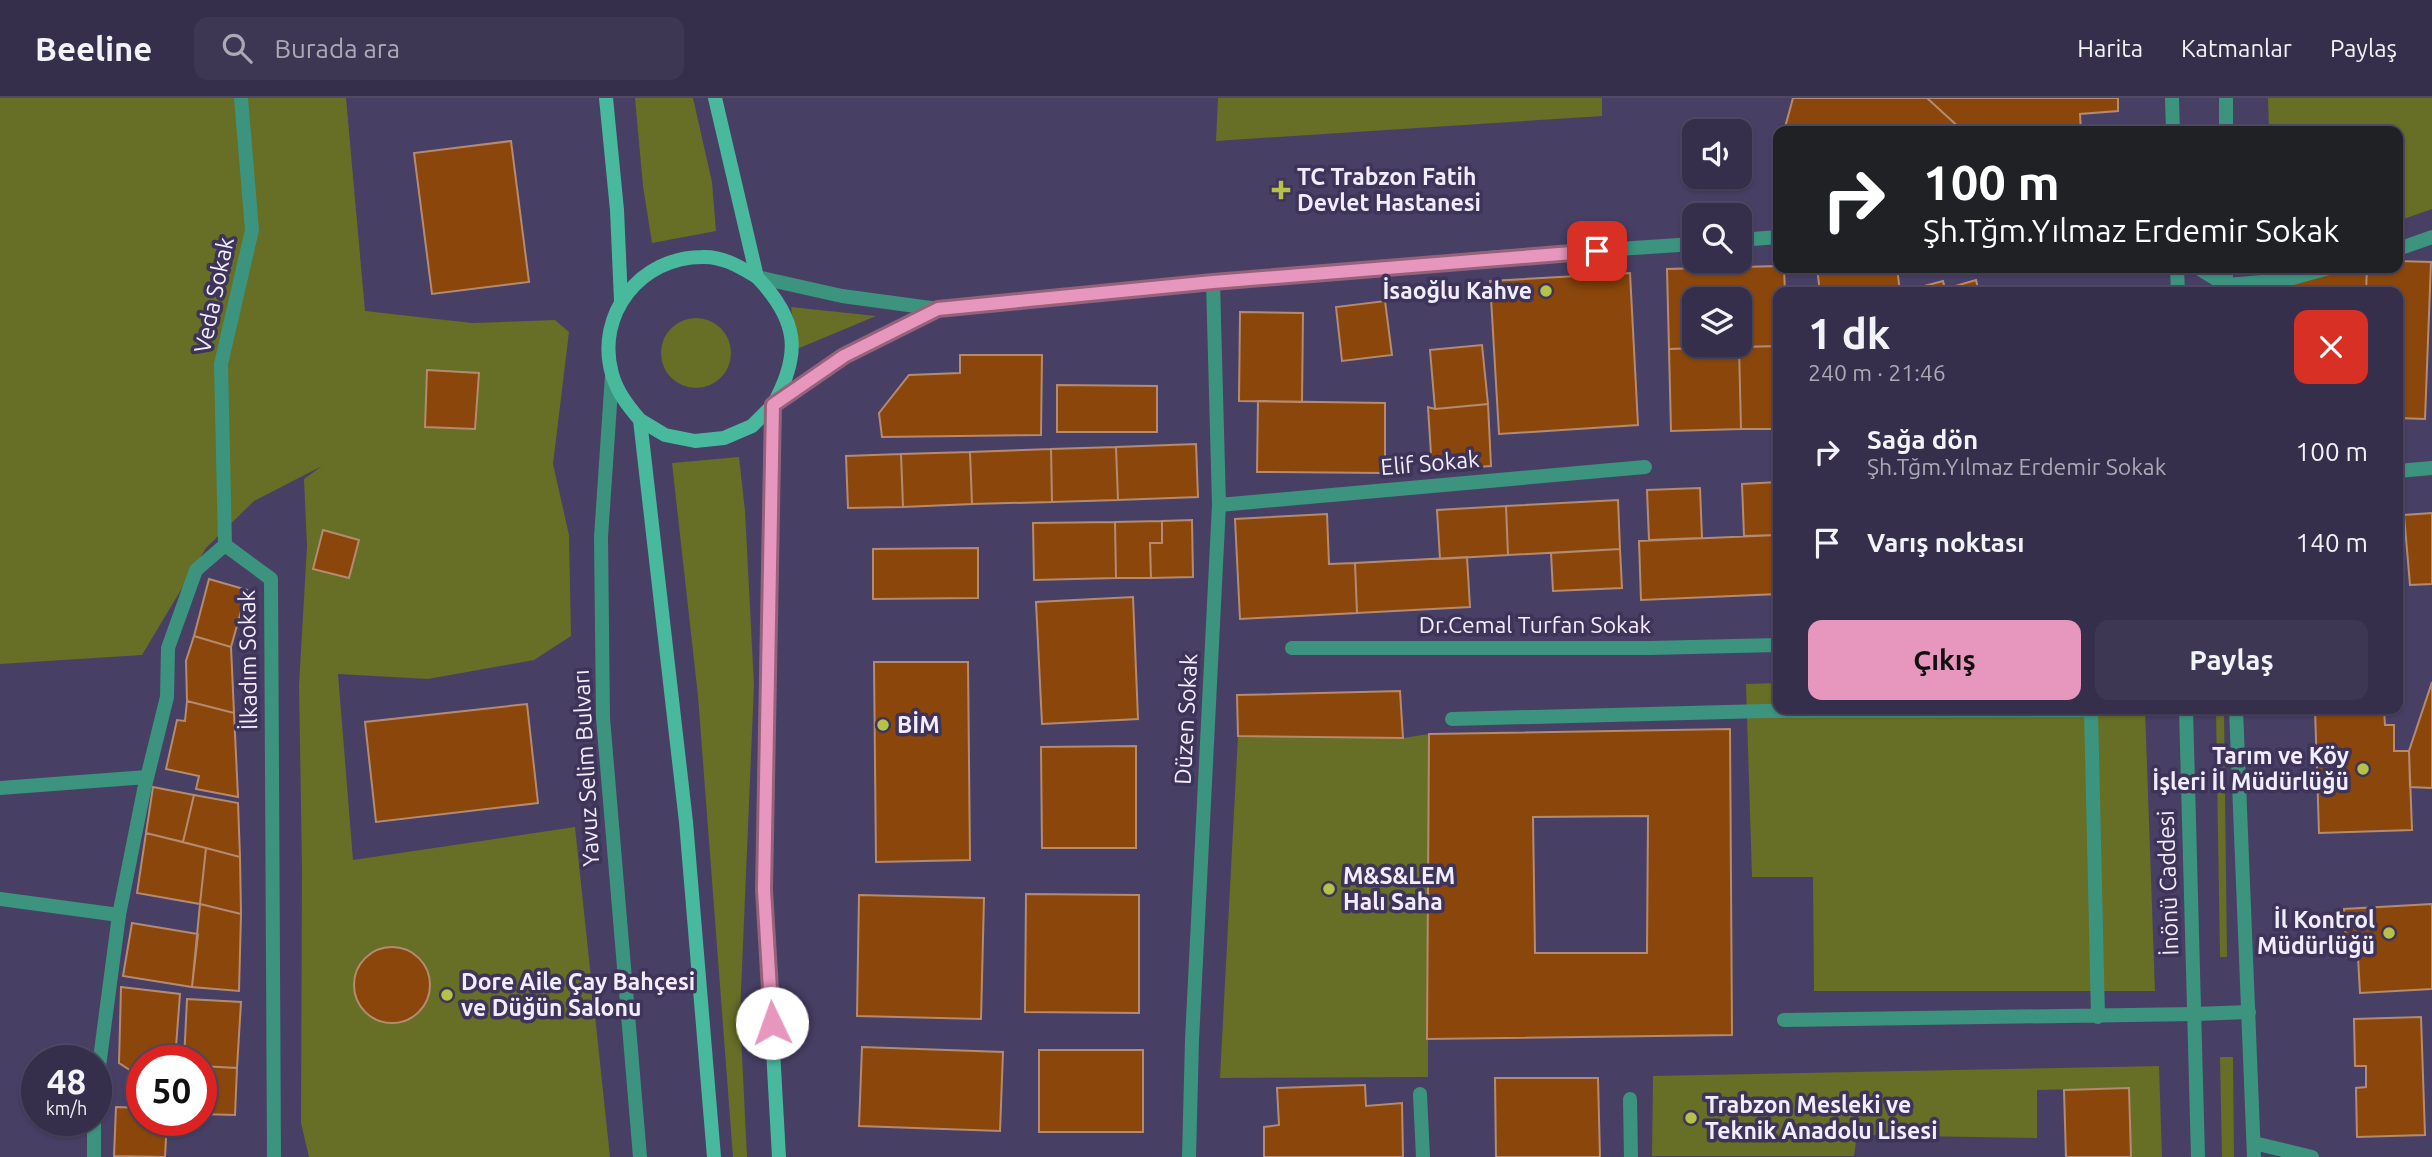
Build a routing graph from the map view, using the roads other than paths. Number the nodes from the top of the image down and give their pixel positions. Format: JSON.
{"nodes":[{"id":1,"x":242,"y":98,"type":"edge"},
{"id":2,"x":606,"y":98,"type":"edge"},
{"id":3,"x":715,"y":98,"type":"edge"},
{"id":4,"x":2172,"y":98,"type":"edge"},
{"id":5,"x":2225,"y":98,"type":"edge"},
{"id":6,"x":2173,"y":126,"type":"edge"},
{"id":7,"x":2226,"y":126,"type":"edge"},
{"id":8,"x":1773,"y":237,"type":"edge"},
{"id":9,"x":2432,"y":237,"type":"edge"},
{"id":10,"x":1752,"y":239,"type":"edge"},
{"id":11,"x":1682,"y":245,"type":"edge"},
{"id":12,"x":2403,"y":247,"type":"edge"},
{"id":13,"x":2205,"y":273,"type":"edge"},
{"id":14,"x":2311,"y":273,"type":"edge"},
{"id":15,"x":757,"y":276,"type":"junction"},
{"id":16,"x":1213,"y":282,"type":"junction"},
{"id":17,"x":2223,"y":287,"type":"edge"},
{"id":18,"x":2239,"y":287,"type":"edge"},
{"id":19,"x":621,"y":300,"type":"junction"},
{"id":20,"x":938,"y":309,"type":"junction"},
{"id":21,"x":612,"y":375,"type":"junction"},
{"id":22,"x":773,"y":405,"type":"junction"},
{"id":23,"x":640,"y":420,"type":"junction"},
{"id":24,"x":1645,"y":467,"type":"dead end"},
{"id":25,"x":2432,"y":468,"type":"edge"},
{"id":26,"x":2403,"y":471,"type":"edge"},
{"id":27,"x":1219,"y":505,"type":"junction"},
{"id":28,"x":225,"y":545,"type":"junction"},
{"id":29,"x":1773,"y":645,"type":"edge"},
{"id":30,"x":1292,"y":648,"type":"dead end"},
{"id":31,"x":1773,"y":711,"type":"edge"},
{"id":32,"x":2091,"y":714,"type":"edge"},
{"id":33,"x":2186,"y":714,"type":"edge"},
{"id":34,"x":2236,"y":714,"type":"edge"},
{"id":35,"x":1452,"y":719,"type":"dead end"},
{"id":36,"x":147,"y":777,"type":"junction"},
{"id":37,"x":0,"y":788,"type":"edge"},
{"id":38,"x":0,"y":899,"type":"edge"},
{"id":39,"x":119,"y":915,"type":"junction"},
{"id":40,"x":2249,"y":1012,"type":"junction"},
{"id":41,"x":2194,"y":1014,"type":"junction"},
{"id":42,"x":2098,"y":1017,"type":"junction"},
{"id":43,"x":1784,"y":1020,"type":"dead end"},
{"id":44,"x":102,"y":1045,"type":"edge"},
{"id":45,"x":1420,"y":1094,"type":"dead end"},
{"id":46,"x":1630,"y":1100,"type":"dead end"},
{"id":47,"x":94,"y":1136,"type":"edge"},
{"id":48,"x":2254,"y":1150,"type":"edge"},
{"id":49,"x":94,"y":1157,"type":"edge"},
{"id":50,"x":274,"y":1157,"type":"edge"},
{"id":51,"x":640,"y":1157,"type":"edge"},
{"id":52,"x":714,"y":1157,"type":"edge"},
{"id":53,"x":779,"y":1157,"type":"edge"},
{"id":54,"x":1189,"y":1157,"type":"edge"},
{"id":55,"x":1423,"y":1157,"type":"edge"},
{"id":56,"x":1631,"y":1157,"type":"edge"},
{"id":57,"x":2198,"y":1157,"type":"edge"},
{"id":58,"x":2312,"y":1157,"type":"edge"}],
"edges":[{"from":1,"to":28,"type":"street","name":"Veda Sokak"},
{"from":2,"to":19,"type":"main road","name":"Yavuz Selim Bulvarı"},
{"from":3,"to":15,"type":"main road","name":"Yavuz Selim Bulvarı"},
{"from":4,"to":6,"type":"street"},
{"from":5,"to":7,"type":"street"},
{"from":8,"to":10,"type":"street"},
{"from":9,"to":12,"type":"street"},
{"from":11,"to":16,"type":"street"},
{"from":13,"to":17,"type":"street"},
{"from":14,"to":18,"type":"street"},
{"from":15,"to":19,"type":"main road","name":"Yavuz Selim Bulvarı"},
{"from":15,"to":20,"type":"street"},
{"from":15,"to":22,"type":"main road","name":"Yavuz Selim Bulvarı"},
{"from":16,"to":20,"type":"street"},
{"from":16,"to":27,"type":"street","name":"Düzen Sokak"},
{"from":19,"to":21,"type":"main road","name":"Yavuz Selim Bulvarı"},
{"from":20,"to":22,"type":"street"},
{"from":21,"to":23,"type":"main road","name":"Yavuz Selim Bulvarı"},
{"from":21,"to":51,"type":"street","name":"Yavuz Selim Bulvarı"},
{"from":22,"to":23,"type":"main road","name":"Yavuz Selim Bulvarı"},
{"from":22,"to":53,"type":"main road","name":"Yavuz Selim Bulvarı"},
{"from":23,"to":52,"type":"main road","name":"Yavuz Selim Bulvarı"},
{"from":24,"to":27,"type":"street","name":"Elif Sokak"},
{"from":25,"to":26,"type":"street"},
{"from":27,"to":54,"type":"street","name":"Düzen Sokak"},
{"from":28,"to":36,"type":"street"},
{"from":28,"to":50,"type":"street","name":"İlkadım Sokak"},
{"from":29,"to":30,"type":"street","name":"Dr.Cemal Turfan Sokak"},
{"from":31,"to":35,"type":"street"},
{"from":32,"to":42,"type":"street"},
{"from":33,"to":41,"type":"street","name":"İnönü Caddesi"},
{"from":34,"to":40,"type":"street"},
{"from":36,"to":37,"type":"street"},
{"from":36,"to":39,"type":"street"},
{"from":38,"to":39,"type":"street"},
{"from":39,"to":44,"type":"street"},
{"from":40,"to":41,"type":"street"},
{"from":40,"to":48,"type":"street"},
{"from":41,"to":42,"type":"street"},
{"from":41,"to":57,"type":"street","name":"İnönü Caddesi"},
{"from":42,"to":43,"type":"street"},
{"from":45,"to":55,"type":"street"},
{"from":46,"to":56,"type":"street"},
{"from":47,"to":49,"type":"street"},
{"from":48,"to":58,"type":"street"}]}
